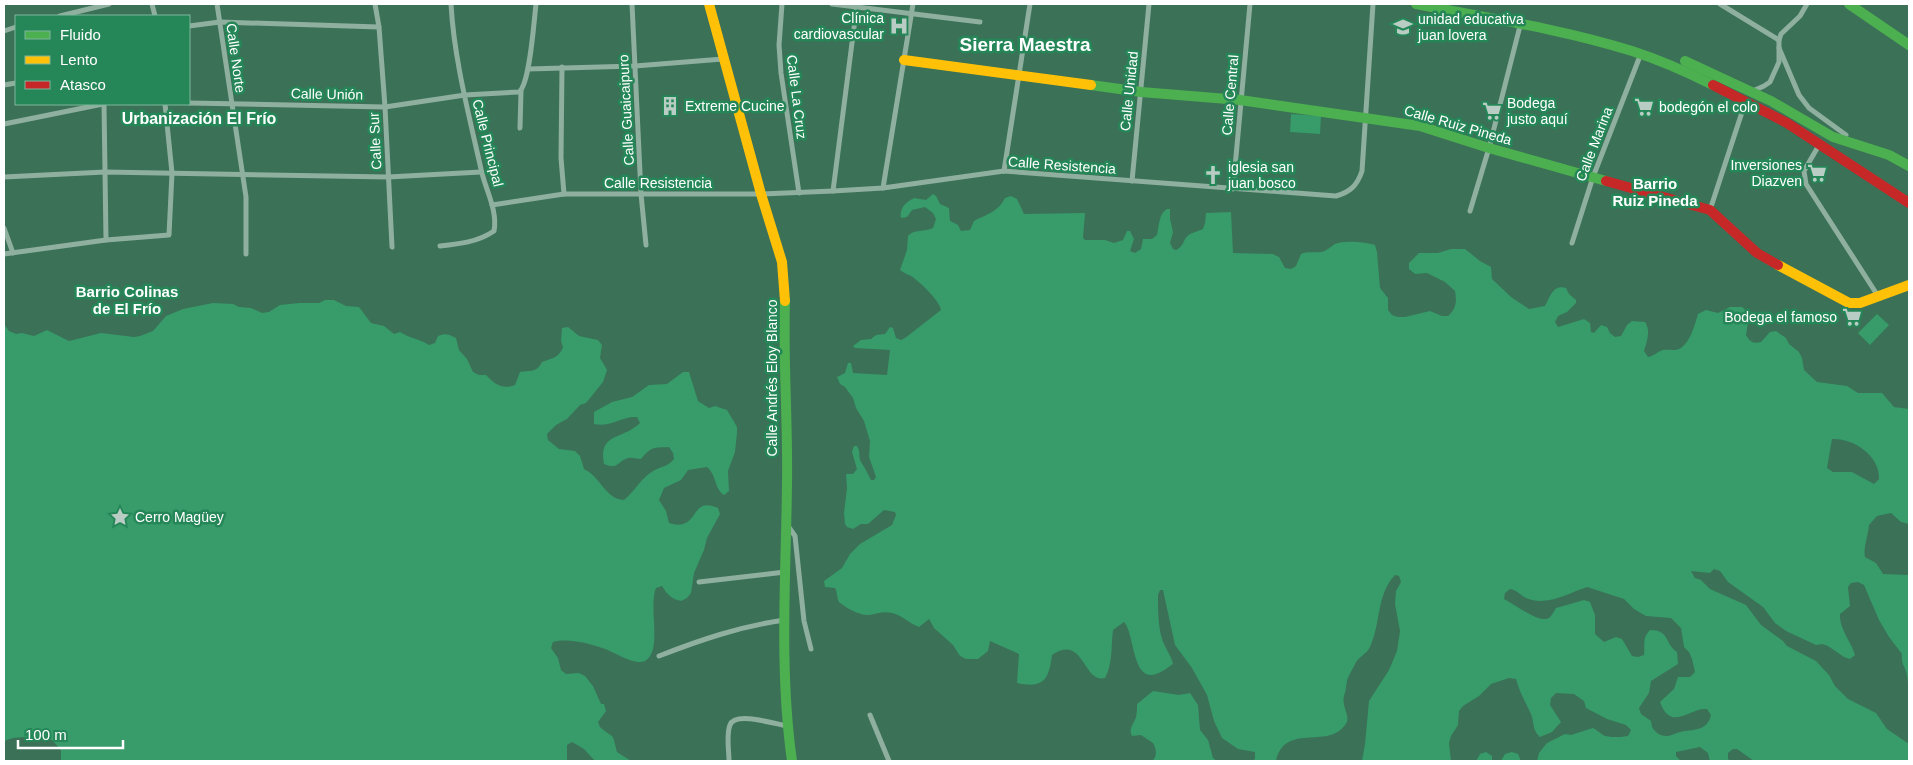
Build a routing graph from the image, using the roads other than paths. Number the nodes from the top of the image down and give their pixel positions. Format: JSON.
{"nodes":[{"id":1,"x":109,"y":4,"type":"edge"},
{"id":2,"x":216,"y":4,"type":"edge"},
{"id":3,"x":375,"y":4,"type":"edge"},
{"id":4,"x":451,"y":4,"type":"edge"},
{"id":5,"x":536,"y":4,"type":"edge"},
{"id":6,"x":632,"y":4,"type":"edge"},
{"id":7,"x":709,"y":4,"type":"edge"},
{"id":8,"x":782,"y":4,"type":"edge"},
{"id":9,"x":832,"y":4,"type":"edge"},
{"id":10,"x":913,"y":4,"type":"edge"},
{"id":11,"x":1030,"y":4,"type":"edge"},
{"id":12,"x":1149,"y":4,"type":"edge"},
{"id":13,"x":1250,"y":4,"type":"edge"},
{"id":14,"x":1373,"y":4,"type":"edge"},
{"id":15,"x":1416,"y":4,"type":"edge"},
{"id":16,"x":1462,"y":4,"type":"edge"},
{"id":17,"x":1720,"y":4,"type":"edge"},
{"id":18,"x":1807,"y":4,"type":"edge"},
{"id":19,"x":1849,"y":4,"type":"edge"},
{"id":20,"x":1866,"y":4,"type":"edge"},
{"id":21,"x":857,"y":5,"type":"edge"},
{"id":22,"x":912,"y":14,"type":"junction"},
{"id":23,"x":64,"y":15,"type":"edge"},
{"id":24,"x":220,"y":22,"type":"junction"},
{"id":25,"x":980,"y":22,"type":"dead end"},
{"id":26,"x":1520,"y":24,"type":"junction"},
{"id":27,"x":190,"y":26,"type":"edge"},
{"id":28,"x":379,"y":27,"type":"junction"},
{"id":29,"x":1909,"y":34,"type":"edge"},
{"id":30,"x":1779,"y":40,"type":"junction"},
{"id":31,"x":1909,"y":45,"type":"edge"},
{"id":32,"x":1779,"y":48,"type":"junction"},
{"id":33,"x":1640,"y":55,"type":"junction"},
{"id":34,"x":723,"y":59,"type":"junction"},
{"id":35,"x":904,"y":60,"type":"junction"},
{"id":36,"x":635,"y":66,"type":"junction"},
{"id":37,"x":562,"y":68,"type":"junction"},
{"id":38,"x":528,"y":69,"type":"junction"},
{"id":39,"x":1019,"y":74,"type":"junction"},
{"id":40,"x":521,"y":91,"type":"junction"},
{"id":41,"x":1141,"y":92,"type":"junction"},
{"id":42,"x":465,"y":94,"type":"junction"},
{"id":43,"x":1747,"y":96,"type":"junction"},
{"id":44,"x":1240,"y":100,"type":"junction"},
{"id":45,"x":190,"y":103,"type":"edge"},
{"id":46,"x":231,"y":104,"type":"junction"},
{"id":47,"x":99,"y":105,"type":"edge"},
{"id":48,"x":104,"y":105,"type":"edge"},
{"id":49,"x":164,"y":105,"type":"edge"},
{"id":50,"x":385,"y":106,"type":"junction"},
{"id":51,"x":1367,"y":117,"type":"junction"},
{"id":52,"x":4,"y":124,"type":"edge"},
{"id":53,"x":520,"y":128,"type":"dead end"},
{"id":54,"x":1821,"y":143,"type":"junction"},
{"id":55,"x":1859,"y":144,"type":"junction"},
{"id":56,"x":1489,"y":148,"type":"junction"},
{"id":57,"x":1909,"y":166,"type":"edge"},
{"id":58,"x":1004,"y":171,"type":"junction"},
{"id":59,"x":105,"y":172,"type":"junction"},
{"id":60,"x":481,"y":172,"type":"junction"},
{"id":61,"x":172,"y":173,"type":"junction"},
{"id":62,"x":242,"y":174,"type":"junction"},
{"id":63,"x":4,"y":177,"type":"edge"},
{"id":64,"x":388,"y":177,"type":"junction"},
{"id":65,"x":1594,"y":177,"type":"junction"},
{"id":66,"x":1132,"y":181,"type":"junction"},
{"id":67,"x":884,"y":188,"type":"junction"},
{"id":68,"x":1233,"y":188,"type":"junction"},
{"id":69,"x":833,"y":191,"type":"junction"},
{"id":70,"x":799,"y":193,"type":"junction"},
{"id":71,"x":564,"y":194,"type":"junction"},
{"id":72,"x":641,"y":194,"type":"junction"},
{"id":73,"x":761,"y":194,"type":"junction"},
{"id":74,"x":1909,"y":203,"type":"edge"},
{"id":75,"x":492,"y":205,"type":"junction"},
{"id":76,"x":1710,"y":210,"type":"junction"},
{"id":77,"x":1470,"y":211,"type":"dead end"},
{"id":78,"x":4,"y":228,"type":"edge"},
{"id":79,"x":106,"y":240,"type":"junction"},
{"id":80,"x":1572,"y":243,"type":"dead end"},
{"id":81,"x":440,"y":246,"type":"dead end"},
{"id":82,"x":646,"y":246,"type":"dead end"},
{"id":83,"x":392,"y":247,"type":"dead end"},
{"id":84,"x":13,"y":253,"type":"junction"},
{"id":85,"x":4,"y":254,"type":"edge"},
{"id":86,"x":246,"y":254,"type":"dead end"},
{"id":87,"x":1909,"y":285,"type":"edge"},
{"id":88,"x":1879,"y":296,"type":"junction"},
{"id":89,"x":786,"y":524,"type":"junction"},
{"id":90,"x":785,"y":572,"type":"junction"},
{"id":91,"x":699,"y":582,"type":"dead end"},
{"id":92,"x":786,"y":620,"type":"junction"},
{"id":93,"x":811,"y":648,"type":"dead end"},
{"id":94,"x":659,"y":656,"type":"dead end"},
{"id":95,"x":870,"y":715,"type":"dead end"},
{"id":96,"x":787,"y":726,"type":"junction"},
{"id":97,"x":729,"y":761,"type":"edge"},
{"id":98,"x":792,"y":761,"type":"edge"},
{"id":99,"x":889,"y":761,"type":"edge"}],
"edges":[{"from":1,"to":23,"type":"street"},
{"from":2,"to":24,"type":"street","name":"Calle Norte"},
{"from":3,"to":28,"type":"street","name":"Calle Sur"},
{"from":4,"to":42,"type":"street","name":"Calle Principal"},
{"from":5,"to":38,"type":"street"},
{"from":6,"to":36,"type":"street","name":"Calle Guaicaipuro"},
{"from":7,"to":34,"type":"main road","name":"Calle Andrés Eloy Blanco"},
{"from":8,"to":70,"type":"street","name":"Calle La Cruz"},
{"from":9,"to":21,"type":"street"},
{"from":10,"to":22,"type":"street"},
{"from":11,"to":39,"type":"street"},
{"from":12,"to":41,"type":"street","name":"Calle Unidad"},
{"from":13,"to":44,"type":"street","name":"Calle Central"},
{"from":14,"to":51,"type":"street","name":"Calle Resistencia"},
{"from":15,"to":26,"type":"main road"},
{"from":16,"to":43,"type":"main road"},
{"from":17,"to":30,"type":"street"},
{"from":18,"to":30,"type":"street"},
{"from":19,"to":31,"type":"main road"},
{"from":20,"to":29,"type":"main road"},
{"from":21,"to":22,"type":"street"},
{"from":21,"to":69,"type":"street"},
{"from":22,"to":25,"type":"street"},
{"from":22,"to":35,"type":"street"},
{"from":24,"to":27,"type":"street"},
{"from":24,"to":28,"type":"street"},
{"from":24,"to":46,"type":"street","name":"Calle Norte"},
{"from":26,"to":33,"type":"main road"},
{"from":26,"to":56,"type":"street"},
{"from":28,"to":50,"type":"street","name":"Calle Sur"},
{"from":30,"to":32,"type":"street"},
{"from":32,"to":43,"type":"street"},
{"from":32,"to":55,"type":"street"},
{"from":33,"to":43,"type":"main road"},
{"from":33,"to":65,"type":"street","name":"Calle Marina"},
{"from":34,"to":36,"type":"street"},
{"from":34,"to":73,"type":"main road","name":"Calle Andrés Eloy Blanco"},
{"from":35,"to":39,"type":"main road","name":"Calle Ruiz Pineda"},
{"from":35,"to":67,"type":"street"},
{"from":36,"to":37,"type":"street"},
{"from":36,"to":72,"type":"street","name":"Calle Guaicaipuro"},
{"from":37,"to":38,"type":"street"},
{"from":37,"to":71,"type":"street"},
{"from":38,"to":40,"type":"street"},
{"from":39,"to":41,"type":"main road","name":"Calle Ruiz Pineda"},
{"from":39,"to":58,"type":"street"},
{"from":40,"to":42,"type":"street","name":"Calle Unión"},
{"from":40,"to":53,"type":"street"},
{"from":41,"to":44,"type":"main road","name":"Calle Ruiz Pineda"},
{"from":41,"to":66,"type":"street","name":"Calle Unidad"},
{"from":42,"to":50,"type":"street","name":"Calle Unión"},
{"from":42,"to":60,"type":"street","name":"Calle Principal"},
{"from":43,"to":54,"type":"main road"},
{"from":43,"to":55,"type":"main road"},
{"from":43,"to":76,"type":"street"},
{"from":44,"to":51,"type":"main road","name":"Calle Ruiz Pineda"},
{"from":44,"to":68,"type":"street","name":"Calle Central"},
{"from":45,"to":46,"type":"street","name":"Calle Unión"},
{"from":46,"to":50,"type":"street","name":"Calle Unión"},
{"from":46,"to":62,"type":"street","name":"Calle Norte"},
{"from":47,"to":52,"type":"street"},
{"from":48,"to":59,"type":"street"},
{"from":49,"to":61,"type":"street"},
{"from":50,"to":64,"type":"street","name":"Calle Sur"},
{"from":51,"to":56,"type":"main road","name":"Calle Ruiz Pineda"},
{"from":51,"to":68,"type":"street","name":"Calle Resistencia"},
{"from":54,"to":74,"type":"main road"},
{"from":54,"to":88,"type":"street"},
{"from":55,"to":57,"type":"main road"},
{"from":56,"to":65,"type":"main road","name":"Calle Ruiz Pineda"},
{"from":56,"to":77,"type":"street"},
{"from":58,"to":66,"type":"street","name":"Calle Resistencia"},
{"from":58,"to":67,"type":"street","name":"Calle Resistencia"},
{"from":59,"to":61,"type":"street"},
{"from":59,"to":63,"type":"street"},
{"from":59,"to":79,"type":"street"},
{"from":60,"to":64,"type":"street"},
{"from":60,"to":75,"type":"street","name":"Calle Principal"},
{"from":61,"to":62,"type":"street"},
{"from":61,"to":79,"type":"street"},
{"from":62,"to":64,"type":"street"},
{"from":62,"to":86,"type":"street","name":"Calle Norte"},
{"from":64,"to":83,"type":"street","name":"Calle Sur"},
{"from":65,"to":76,"type":"main road","name":"Calle Ruiz Pineda"},
{"from":65,"to":80,"type":"street","name":"Calle Marina"},
{"from":66,"to":68,"type":"street","name":"Calle Resistencia"},
{"from":67,"to":69,"type":"street","name":"Calle Resistencia"},
{"from":69,"to":70,"type":"street","name":"Calle Resistencia"},
{"from":70,"to":73,"type":"street","name":"Calle Resistencia"},
{"from":71,"to":72,"type":"street","name":"Calle Resistencia"},
{"from":71,"to":75,"type":"street","name":"Calle Resistencia"},
{"from":72,"to":73,"type":"street","name":"Calle Resistencia"},
{"from":72,"to":82,"type":"street","name":"Calle Guaicaipuro"},
{"from":73,"to":89,"type":"main road","name":"Calle Andrés Eloy Blanco"},
{"from":75,"to":81,"type":"street","name":"Calle Principal"},
{"from":76,"to":88,"type":"main road","name":"Calle Ruiz Pineda"},
{"from":78,"to":84,"type":"street"},
{"from":79,"to":84,"type":"street"},
{"from":84,"to":85,"type":"street"},
{"from":87,"to":88,"type":"main road","name":"Calle Ruiz Pineda"},
{"from":89,"to":90,"type":"main road","name":"Calle Andrés Eloy Blanco"},
{"from":89,"to":93,"type":"street"},
{"from":90,"to":91,"type":"street"},
{"from":90,"to":92,"type":"main road","name":"Calle Andrés Eloy Blanco"},
{"from":92,"to":94,"type":"street"},
{"from":92,"to":96,"type":"main road","name":"Calle Andrés Eloy Blanco"},
{"from":95,"to":99,"type":"street"},
{"from":96,"to":97,"type":"street"},
{"from":96,"to":98,"type":"main road","name":"Calle Andrés Eloy Blanco"}]}
